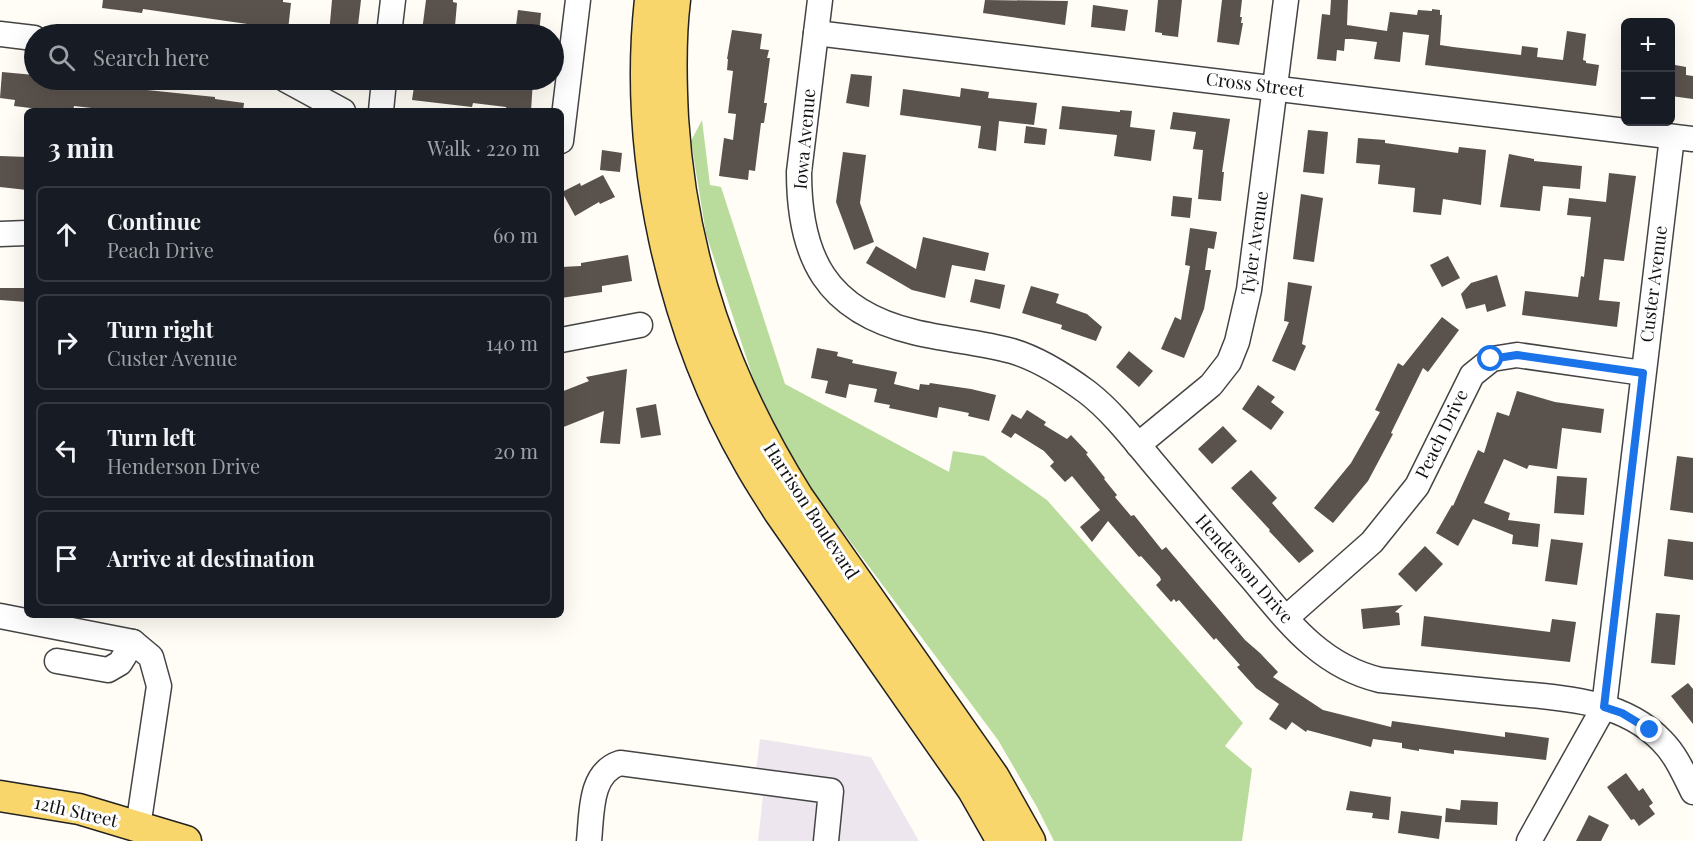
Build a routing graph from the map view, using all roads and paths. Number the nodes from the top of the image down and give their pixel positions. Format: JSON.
{"nodes":[{"id":1,"x":393,"y":0,"type":"edge"},
{"id":2,"x":578,"y":0,"type":"edge"},
{"id":3,"x":651,"y":0,"type":"edge"},
{"id":4,"x":675,"y":0,"type":"edge"},
{"id":5,"x":820,"y":0,"type":"edge"},
{"id":6,"x":1286,"y":0,"type":"edge"},
{"id":7,"x":390,"y":24,"type":"edge"},
{"id":8,"x":816,"y":33,"type":"junction"},
{"id":9,"x":0,"y":34,"type":"edge"},
{"id":10,"x":24,"y":37,"type":"edge"},
{"id":11,"x":1276,"y":88,"type":"junction"},
{"id":12,"x":305,"y":90,"type":"edge"},
{"id":13,"x":383,"y":90,"type":"edge"},
{"id":14,"x":338,"y":108,"type":"edge"},
{"id":15,"x":381,"y":108,"type":"edge"},
{"id":16,"x":564,"y":116,"type":"edge"},
{"id":17,"x":1682,"y":138,"type":"edge"},
{"id":18,"x":24,"y":233,"type":"edge"},
{"id":19,"x":0,"y":234,"type":"edge"},
{"id":20,"x":821,"y":275,"type":"joint"},
{"id":21,"x":640,"y":325,"type":"dead end"},
{"id":22,"x":564,"y":339,"type":"edge"},
{"id":23,"x":1643,"y":373,"type":"junction"},
{"id":24,"x":1138,"y":445,"type":"junction"},
{"id":25,"x":0,"y":616,"type":"edge"},
{"id":26,"x":1286,"y":618,"type":"junction"},
{"id":27,"x":133,"y":642,"type":"junction"},
{"id":28,"x":57,"y":661,"type":"dead end"},
{"id":29,"x":1604,"y":707,"type":"junction"},
{"id":30,"x":1693,"y":792,"type":"edge"},
{"id":31,"x":0,"y":796,"type":"edge"},
{"id":32,"x":138,"y":827,"type":"junction"},
{"id":33,"x":186,"y":841,"type":"edge"},
{"id":34,"x":589,"y":841,"type":"edge"},
{"id":35,"x":826,"y":841,"type":"edge"},
{"id":36,"x":1002,"y":841,"type":"edge"},
{"id":37,"x":1030,"y":841,"type":"edge"},
{"id":38,"x":1529,"y":841,"type":"edge"}],
"edges":[{"from":1,"to":7,"type":"street"},
{"from":2,"to":16,"type":"street"},
{"from":3,"to":36,"type":"main road","name":"Harrison Boulevard"},
{"from":4,"to":37,"type":"main road","name":"Harrison Boulevard"},
{"from":5,"to":8,"type":"street","name":"Iowa Avenue"},
{"from":6,"to":11,"type":"street","name":"Tyler Avenue"},
{"from":8,"to":11,"type":"street","name":"Cross Street"},
{"from":8,"to":20,"type":"street","name":"Iowa Avenue"},
{"from":9,"to":10,"type":"street"},
{"from":11,"to":17,"type":"street","name":"Cross Street"},
{"from":11,"to":24,"type":"street","name":"Tyler Avenue"},
{"from":12,"to":14,"type":"street"},
{"from":13,"to":15,"type":"street"},
{"from":17,"to":23,"type":"street","name":"Custer Avenue"},
{"from":18,"to":19,"type":"street"},
{"from":20,"to":24,"type":"street","name":"Henderson Drive"},
{"from":21,"to":22,"type":"street"},
{"from":23,"to":26,"type":"street","name":"Peach Drive"},
{"from":23,"to":29,"type":"street","name":"Custer Avenue"},
{"from":24,"to":26,"type":"street","name":"Henderson Drive"},
{"from":25,"to":27,"type":"street"},
{"from":26,"to":29,"type":"street","name":"Henderson Drive"},
{"from":27,"to":28,"type":"street"},
{"from":27,"to":32,"type":"street"},
{"from":29,"to":30,"type":"street","name":"Henderson Drive"},
{"from":29,"to":38,"type":"street","name":"Custer Avenue"},
{"from":31,"to":32,"type":"main road","name":"12th Street"},
{"from":32,"to":33,"type":"main road","name":"12th Street"},
{"from":34,"to":35,"type":"street"}]}
